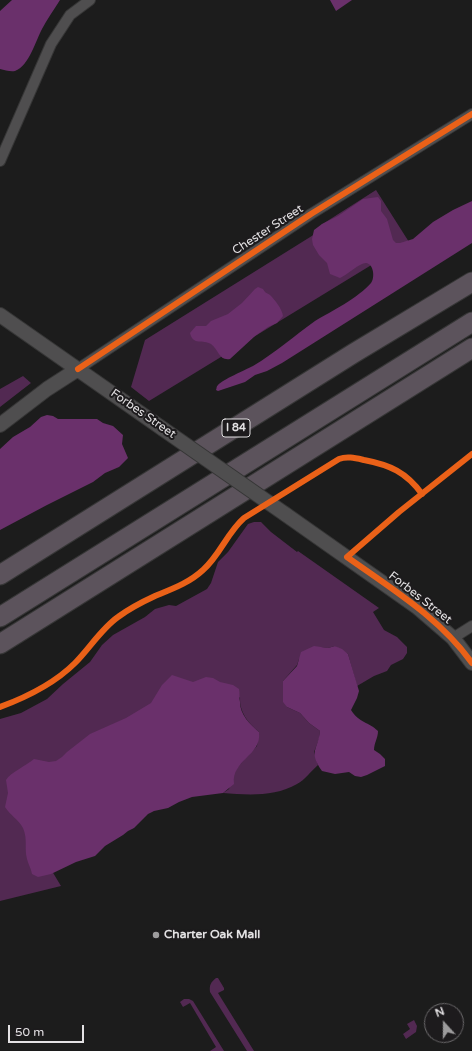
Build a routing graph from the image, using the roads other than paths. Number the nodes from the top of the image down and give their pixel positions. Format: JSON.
{"nodes":[{"id":1,"x":90,"y":0,"type":"edge"},
{"id":2,"x":472,"y":114,"type":"edge"},
{"id":3,"x":0,"y":162,"type":"edge"},
{"id":4,"x":472,"y":282,"type":"edge"},
{"id":5,"x":472,"y":309,"type":"edge"},
{"id":6,"x":0,"y":315,"type":"edge"},
{"id":7,"x":472,"y":322,"type":"edge"},
{"id":8,"x":468,"y":350,"type":"edge"},
{"id":9,"x":78,"y":369,"type":"junction"},
{"id":10,"x":0,"y":425,"type":"edge"},
{"id":11,"x":0,"y":575,"type":"edge"},
{"id":12,"x":0,"y":604,"type":"edge"},
{"id":13,"x":0,"y":617,"type":"edge"},
{"id":14,"x":472,"y":626,"type":"edge"},
{"id":15,"x":452,"y":638,"type":"junction"},
{"id":16,"x":0,"y":644,"type":"edge"},
{"id":17,"x":472,"y":663,"type":"edge"}],
"edges":[{"from":1,"to":3,"type":"street"},
{"from":2,"to":9,"type":"street","name":"Chester Street"},
{"from":4,"to":11,"type":"highway","number":"I 84"},
{"from":5,"to":12,"type":"highway"},
{"from":6,"to":9,"type":"main road","name":"Forbes Street"},
{"from":7,"to":13,"type":"highway"},
{"from":8,"to":16,"type":"highway"},
{"from":9,"to":10,"type":"main road"},
{"from":9,"to":15,"type":"main road","name":"Forbes Street","bridge":true},
{"from":14,"to":15,"type":"street"},
{"from":15,"to":17,"type":"main road","name":"Forbes Street"}]}
